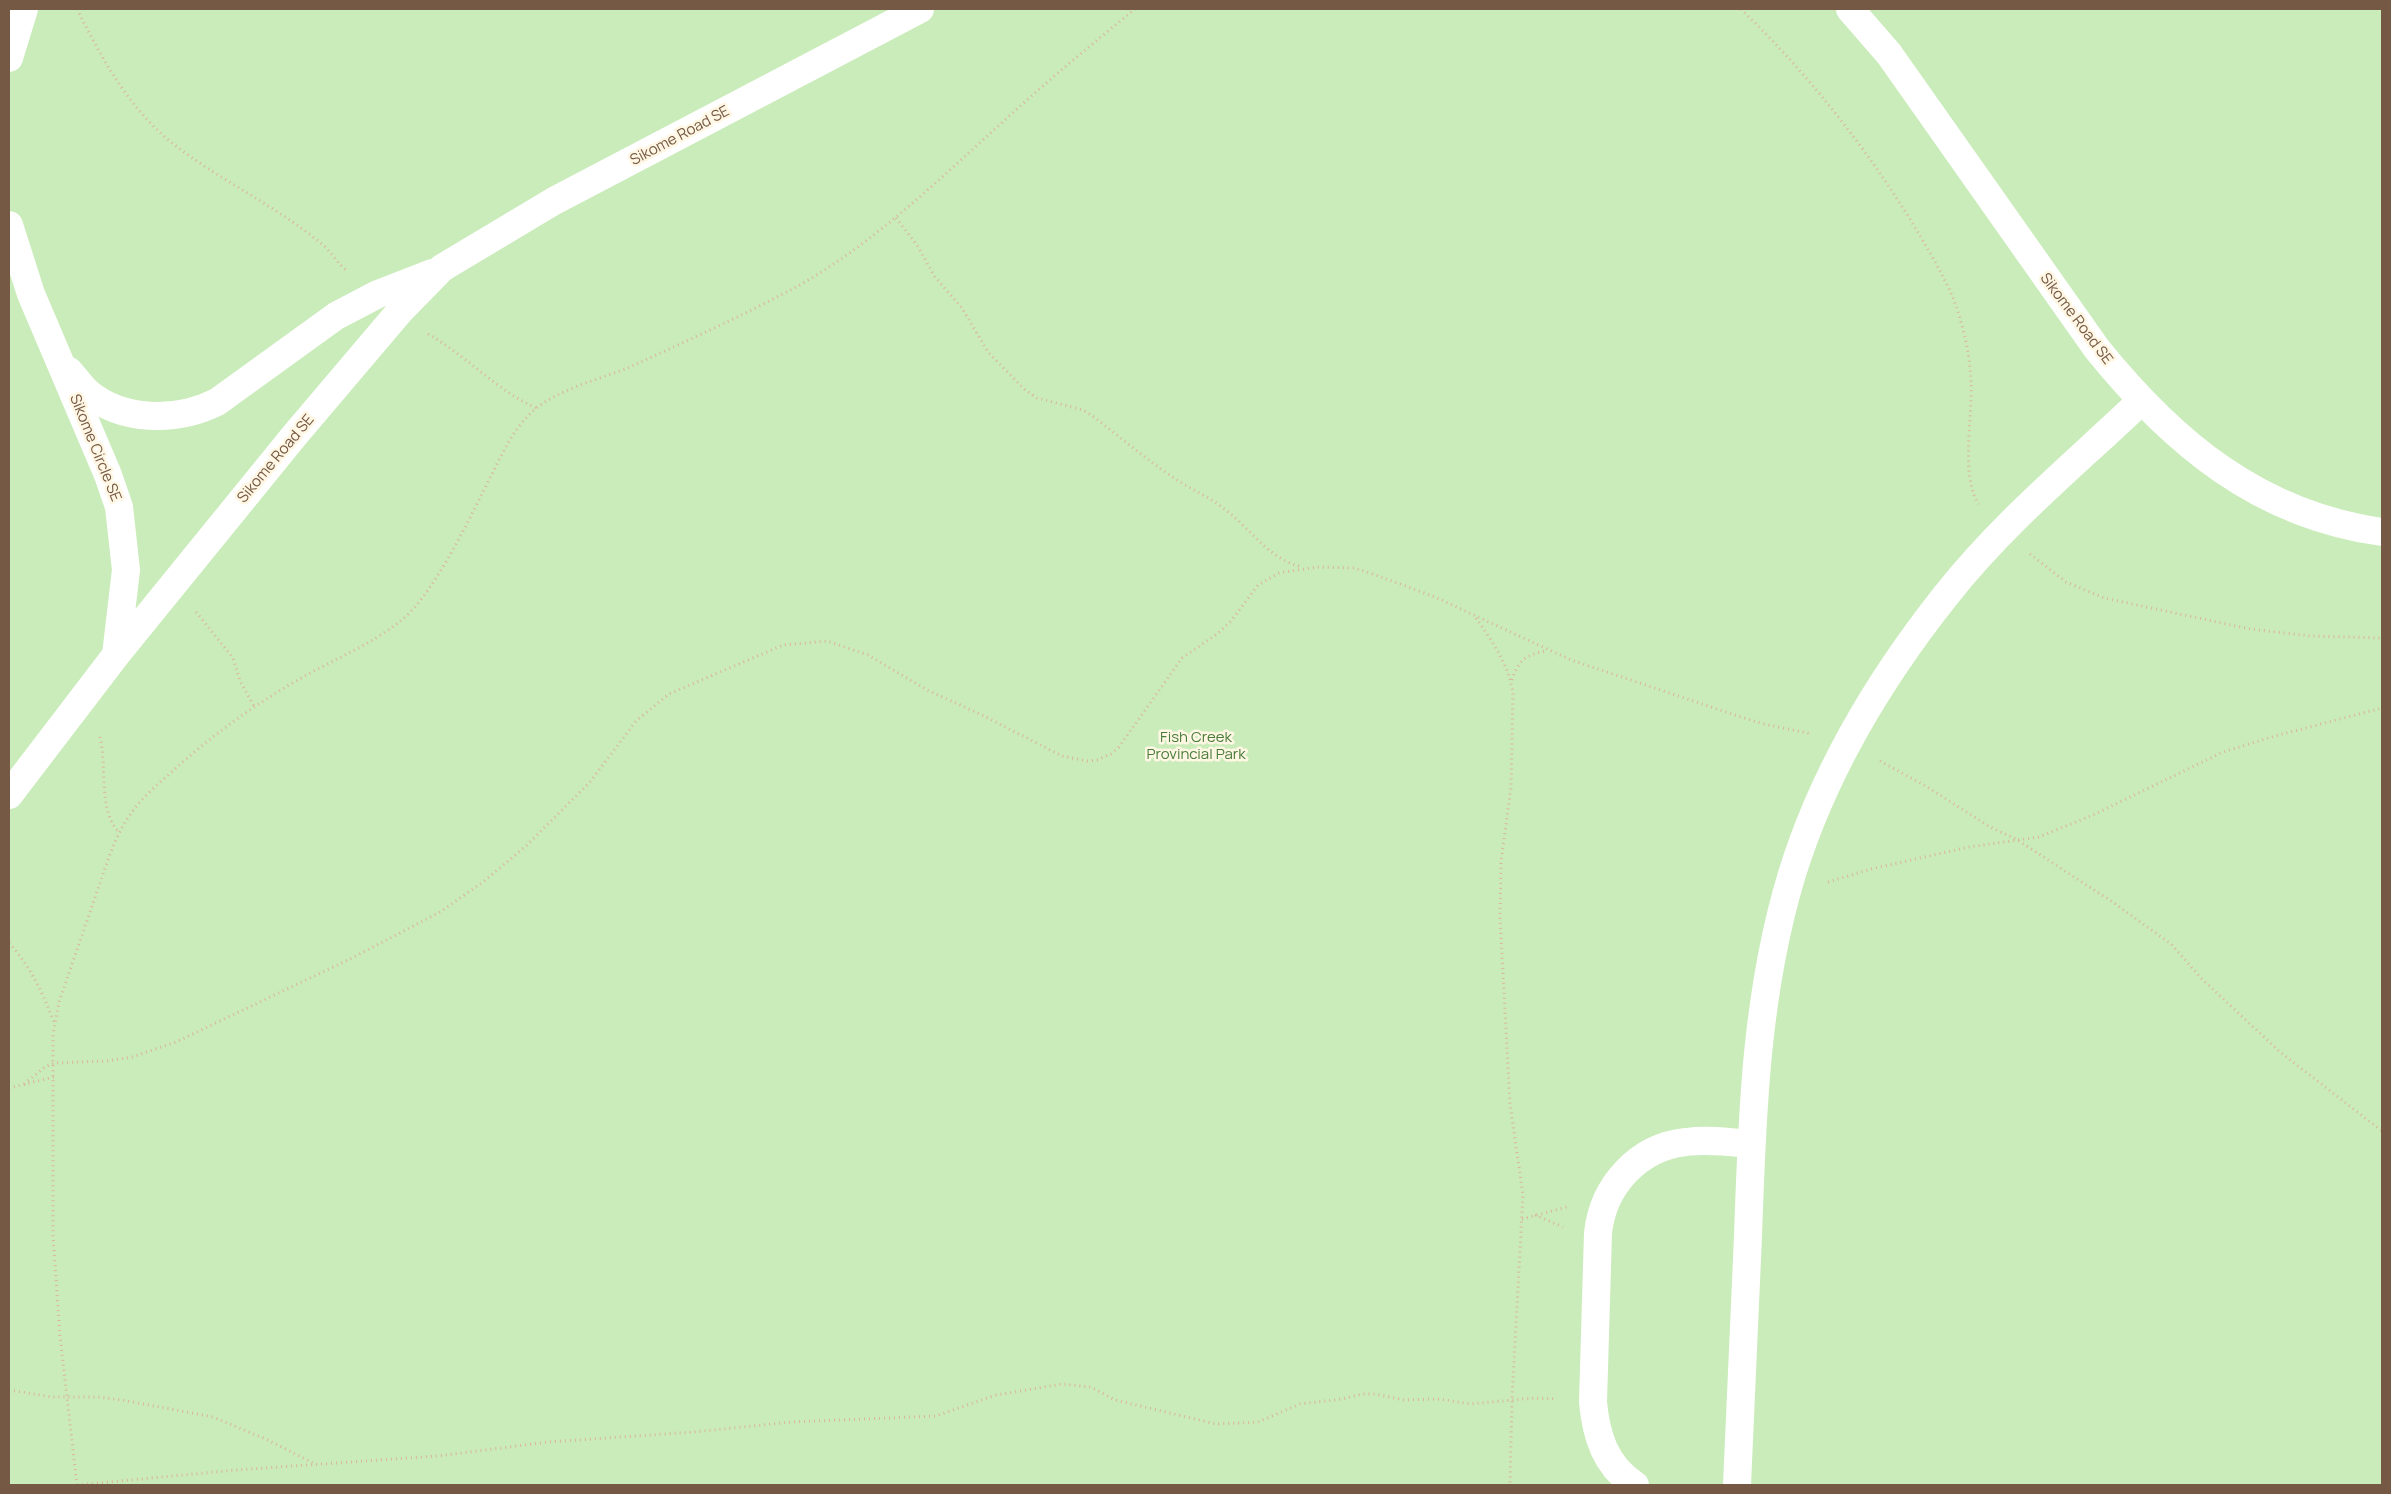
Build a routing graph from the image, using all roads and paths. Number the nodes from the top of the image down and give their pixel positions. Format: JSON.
{"nodes":[{"id":1,"x":24,"y":9,"type":"edge"},
{"id":2,"x":77,"y":9,"type":"edge"},
{"id":3,"x":920,"y":9,"type":"edge"},
{"id":4,"x":1134,"y":9,"type":"edge"},
{"id":5,"x":1740,"y":9,"type":"edge"},
{"id":6,"x":1850,"y":9,"type":"edge"},
{"id":7,"x":9,"y":58,"type":"edge"},
{"id":8,"x":896,"y":218,"type":"junction"},
{"id":9,"x":9,"y":225,"type":"edge"},
{"id":10,"x":442,"y":268,"type":"junction"},
{"id":11,"x":350,"y":273,"type":"dead end"},
{"id":12,"x":428,"y":334,"type":"dead end"},
{"id":13,"x":56,"y":356,"type":"junction"},
{"id":14,"x":2141,"y":401,"type":"junction"},
{"id":15,"x":536,"y":408,"type":"junction"},
{"id":16,"x":1981,"y":507,"type":"dead end"},
{"id":17,"x":2382,"y":532,"type":"edge"},
{"id":18,"x":2027,"y":550,"type":"dead end"},
{"id":19,"x":1306,"y":568,"type":"junction"},
{"id":20,"x":171,"y":588,"type":"junction"},
{"id":21,"x":1476,"y":618,"type":"junction"},
{"id":22,"x":2382,"y":638,"type":"edge"},
{"id":23,"x":1547,"y":651,"type":"junction"},
{"id":24,"x":116,"y":655,"type":"junction"},
{"id":25,"x":1512,"y":680,"type":"junction"},
{"id":26,"x":80,"y":701,"type":"junction"},
{"id":27,"x":254,"y":706,"type":"junction"},
{"id":28,"x":2382,"y":708,"type":"edge"},
{"id":29,"x":1819,"y":736,"type":"dead end"},
{"id":30,"x":1876,"y":759,"type":"dead end"},
{"id":31,"x":9,"y":795,"type":"edge"},
{"id":32,"x":120,"y":832,"type":"junction"},
{"id":33,"x":2016,"y":839,"type":"junction"},
{"id":34,"x":1789,"y":886,"type":"junction"},
{"id":35,"x":9,"y":943,"type":"edge"},
{"id":36,"x":54,"y":1022,"type":"junction"},
{"id":37,"x":54,"y":1063,"type":"junction"},
{"id":38,"x":54,"y":1076,"type":"junction"},
{"id":39,"x":24,"y":1084,"type":"junction"},
{"id":40,"x":9,"y":1088,"type":"edge"},
{"id":41,"x":2382,"y":1131,"type":"edge"},
{"id":42,"x":1751,"y":1144,"type":"junction"},
{"id":43,"x":9,"y":1390,"type":"edge"},
{"id":44,"x":67,"y":1396,"type":"junction"},
{"id":45,"x":1512,"y":1399,"type":"junction"},
{"id":46,"x":1593,"y":1399,"type":"junction"},
{"id":47,"x":316,"y":1465,"type":"junction"},
{"id":48,"x":77,"y":1485,"type":"edge"},
{"id":49,"x":1510,"y":1485,"type":"edge"},
{"id":50,"x":1634,"y":1485,"type":"edge"},
{"id":51,"x":1737,"y":1485,"type":"edge"}],
"edges":[{"from":1,"to":7,"type":"street"},
{"from":2,"to":11,"type":"path"},
{"from":3,"to":10,"type":"street","name":"Sikome Road SE"},
{"from":4,"to":8,"type":"path"},
{"from":5,"to":16,"type":"path"},
{"from":6,"to":14,"type":"street","name":"Sikome Road SE"},
{"from":8,"to":15,"type":"path"},
{"from":8,"to":19,"type":"path"},
{"from":9,"to":13,"type":"street","name":"Sikome Circle SE"},
{"from":10,"to":13,"type":"street","name":"Sikome Road SE"},
{"from":10,"to":20,"type":"street","name":"Sikome Road SE"},
{"from":12,"to":15,"type":"path"},
{"from":13,"to":24,"type":"street","name":"Sikome Circle SE"},
{"from":14,"to":17,"type":"street","name":"Sikome Road SE"},
{"from":14,"to":34,"type":"street"},
{"from":15,"to":27,"type":"path"},
{"from":18,"to":22,"type":"path"},
{"from":19,"to":21,"type":"path"},
{"from":19,"to":37,"type":"path"},
{"from":20,"to":24,"type":"street","name":"Sikome Road SE"},
{"from":20,"to":27,"type":"path"},
{"from":21,"to":23,"type":"path"},
{"from":21,"to":25,"type":"path"},
{"from":23,"to":25,"type":"path"},
{"from":23,"to":29,"type":"path"},
{"from":24,"to":26,"type":"street"},
{"from":25,"to":45,"type":"path"},
{"from":26,"to":31,"type":"street"},
{"from":26,"to":32,"type":"path"},
{"from":27,"to":32,"type":"path"},
{"from":28,"to":33,"type":"path"},
{"from":30,"to":33,"type":"path"},
{"from":32,"to":36,"type":"path"},
{"from":33,"to":34,"type":"path"},
{"from":33,"to":41,"type":"path"},
{"from":34,"to":42,"type":"street"},
{"from":35,"to":36,"type":"path"},
{"from":36,"to":37,"type":"path"},
{"from":37,"to":38,"type":"path"},
{"from":37,"to":39,"type":"path"},
{"from":38,"to":39,"type":"path"},
{"from":38,"to":44,"type":"path"},
{"from":39,"to":40,"type":"path"},
{"from":42,"to":46,"type":"street"},
{"from":42,"to":51,"type":"street"},
{"from":43,"to":44,"type":"path"},
{"from":44,"to":47,"type":"path"},
{"from":44,"to":48,"type":"path"},
{"from":45,"to":46,"type":"path"},
{"from":45,"to":47,"type":"path"},
{"from":45,"to":49,"type":"path"},
{"from":46,"to":50,"type":"street"},
{"from":47,"to":48,"type":"path"}]}
